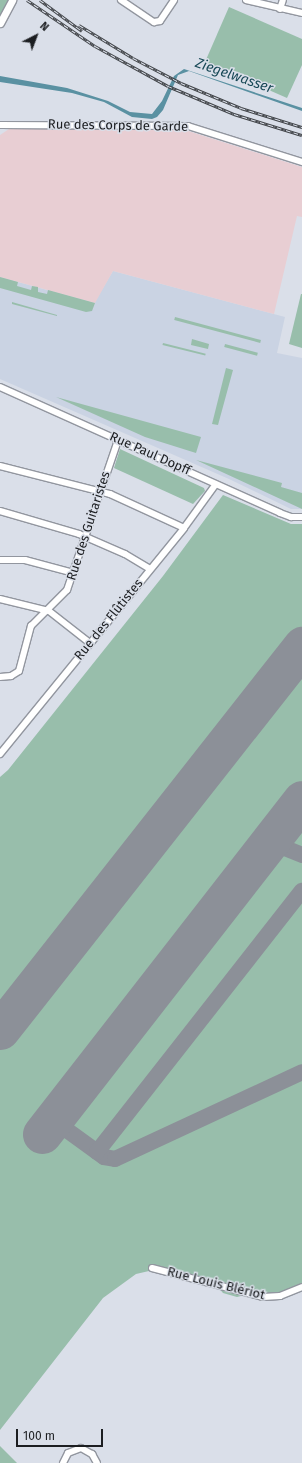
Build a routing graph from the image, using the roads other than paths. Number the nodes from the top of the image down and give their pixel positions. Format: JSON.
{"nodes":[{"id":1,"x":12,"y":0,"type":"edge"},
{"id":2,"x":121,"y":0,"type":"edge"},
{"id":3,"x":174,"y":0,"type":"edge"},
{"id":4,"x":246,"y":0,"type":"edge"},
{"id":5,"x":283,"y":0,"type":"edge"},
{"id":6,"x":280,"y":9,"type":"junction"},
{"id":7,"x":302,"y":13,"type":"edge"},
{"id":8,"x":0,"y":23,"type":"edge"},
{"id":9,"x":0,"y":125,"type":"edge"},
{"id":10,"x":302,"y":162,"type":"edge"},
{"id":11,"x":0,"y":386,"type":"edge"},
{"id":12,"x":118,"y":440,"type":"junction"},
{"id":13,"x":0,"y":466,"type":"edge"},
{"id":14,"x":216,"y":484,"type":"junction"},
{"id":15,"x":101,"y":492,"type":"junction"},
{"id":16,"x":0,"y":511,"type":"edge"},
{"id":17,"x":302,"y":516,"type":"edge"},
{"id":18,"x":184,"y":528,"type":"junction"},
{"id":19,"x":87,"y":537,"type":"junction"},
{"id":20,"x":0,"y":560,"type":"edge"},
{"id":21,"x":150,"y":569,"type":"junction"},
{"id":22,"x":74,"y":573,"type":"junction"},
{"id":23,"x":0,"y":599,"type":"edge"},
{"id":24,"x":46,"y":609,"type":"junction"},
{"id":25,"x":90,"y":643,"type":"junction"},
{"id":26,"x":0,"y":677,"type":"edge"},
{"id":27,"x":0,"y":754,"type":"edge"},
{"id":28,"x":152,"y":1268,"type":"dead end"},
{"id":29,"x":302,"y":1287,"type":"edge"},
{"id":30,"x":64,"y":1463,"type":"edge"},
{"id":31,"x":96,"y":1463,"type":"edge"}],
"edges":[{"from":1,"to":8,"type":"street"},
{"from":2,"to":3,"type":"street"},
{"from":4,"to":6,"type":"street"},
{"from":5,"to":6,"type":"street"},
{"from":6,"to":7,"type":"street"},
{"from":9,"to":10,"type":"street","name":"Rue des Corps de Garde"},
{"from":11,"to":12,"type":"street","name":"Rue Paul Dopff"},
{"from":12,"to":14,"type":"street","name":"Rue Paul Dopff"},
{"from":12,"to":15,"type":"street","name":"Rue des Guitaristes"},
{"from":13,"to":15,"type":"street"},
{"from":14,"to":17,"type":"street","name":"Rue Paul Dopff"},
{"from":14,"to":18,"type":"street","name":"Rue des Flûtistes"},
{"from":15,"to":18,"type":"street"},
{"from":15,"to":19,"type":"street","name":"Rue des Guitaristes"},
{"from":16,"to":19,"type":"street"},
{"from":18,"to":21,"type":"street","name":"Rue des Flûtistes"},
{"from":19,"to":21,"type":"street"},
{"from":19,"to":22,"type":"street","name":"Rue des Guitaristes"},
{"from":20,"to":22,"type":"street"},
{"from":21,"to":25,"type":"street","name":"Rue des Flûtistes"},
{"from":22,"to":24,"type":"street","name":"Rue des Guitaristes"},
{"from":23,"to":24,"type":"street"},
{"from":24,"to":25,"type":"street"},
{"from":24,"to":26,"type":"street","name":"Rue des Guitaristes"},
{"from":25,"to":27,"type":"street","name":"Rue des Flûtistes"},
{"from":28,"to":29,"type":"street","name":"Rue Louis Blériot"},
{"from":30,"to":31,"type":"street"}]}
